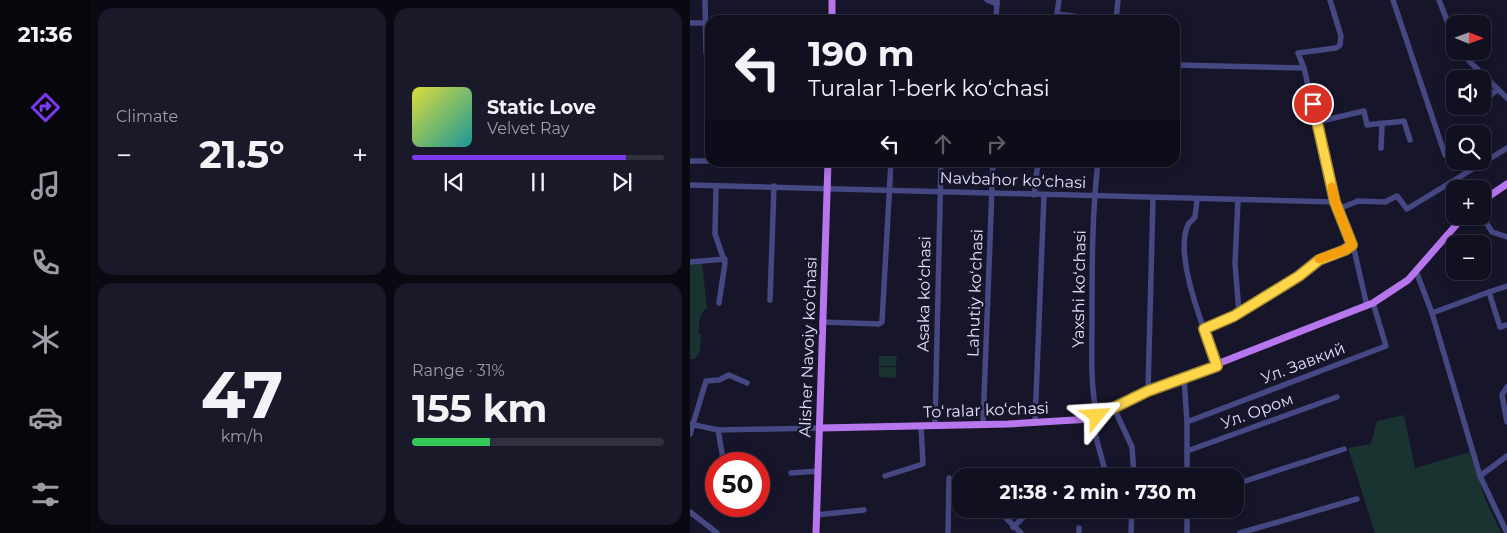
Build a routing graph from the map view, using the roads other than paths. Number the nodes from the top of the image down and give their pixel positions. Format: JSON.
{"nodes":[{"id":1,"x":705,"y":0,"type":"edge"},
{"id":2,"x":832,"y":0,"type":"edge"},
{"id":3,"x":987,"y":0,"type":"edge"},
{"id":4,"x":1059,"y":0,"type":"edge"},
{"id":5,"x":1118,"y":0,"type":"edge"},
{"id":6,"x":1330,"y":0,"type":"edge"},
{"id":7,"x":1393,"y":0,"type":"edge"},
{"id":8,"x":1439,"y":0,"type":"edge"},
{"id":9,"x":997,"y":2,"type":"edge"},
{"id":10,"x":832,"y":15,"type":"edge"},
{"id":11,"x":996,"y":15,"type":"edge"},
{"id":12,"x":1057,"y":15,"type":"edge"},
{"id":13,"x":1116,"y":15,"type":"edge"},
{"id":14,"x":1446,"y":18,"type":"edge"},
{"id":15,"x":704,"y":22,"type":"junction"},
{"id":16,"x":690,"y":23,"type":"edge"},
{"id":17,"x":705,"y":38,"type":"edge"},
{"id":18,"x":1468,"y":60,"type":"edge"},
{"id":19,"x":1180,"y":65,"type":"edge"},
{"id":20,"x":1304,"y":68,"type":"junction"},
{"id":21,"x":1498,"y":89,"type":"junction"},
{"id":22,"x":1491,"y":95,"type":"edge"},
{"id":23,"x":1507,"y":98,"type":"edge"},
{"id":24,"x":1317,"y":122,"type":"junction"},
{"id":25,"x":1382,"y":125,"type":"junction"},
{"id":26,"x":1410,"y":140,"type":"dead end"},
{"id":27,"x":1381,"y":148,"type":"dead end"},
{"id":28,"x":1507,"y":148,"type":"edge"},
{"id":29,"x":1445,"y":155,"type":"dead end"},
{"id":30,"x":690,"y":161,"type":"edge"},
{"id":31,"x":705,"y":161,"type":"edge"},
{"id":32,"x":828,"y":167,"type":"edge"},
{"id":33,"x":891,"y":167,"type":"edge"},
{"id":34,"x":941,"y":167,"type":"edge"},
{"id":35,"x":993,"y":167,"type":"edge"},
{"id":36,"x":1037,"y":167,"type":"edge"},
{"id":37,"x":1097,"y":167,"type":"edge"},
{"id":38,"x":1507,"y":184,"type":"edge"},
{"id":39,"x":690,"y":185,"type":"edge"},
{"id":40,"x":716,"y":186,"type":"junction"},
{"id":41,"x":774,"y":186,"type":"junction"},
{"id":42,"x":827,"y":188,"type":"junction"},
{"id":43,"x":889,"y":190,"type":"junction"},
{"id":44,"x":940,"y":191,"type":"junction"},
{"id":45,"x":992,"y":194,"type":"junction"},
{"id":46,"x":1034,"y":195,"type":"junction"},
{"id":47,"x":1044,"y":195,"type":"junction"},
{"id":48,"x":1491,"y":195,"type":"edge"},
{"id":49,"x":1094,"y":196,"type":"junction"},
{"id":50,"x":1153,"y":198,"type":"junction"},
{"id":51,"x":1197,"y":200,"type":"junction"},
{"id":52,"x":1238,"y":200,"type":"junction"},
{"id":53,"x":1335,"y":202,"type":"junction"},
{"id":54,"x":1338,"y":209,"type":"junction"},
{"id":55,"x":1456,"y":225,"type":"edge"},
{"id":56,"x":1488,"y":225,"type":"edge"},
{"id":57,"x":1507,"y":237,"type":"edge"},
{"id":58,"x":1352,"y":245,"type":"junction"},
{"id":59,"x":725,"y":259,"type":"junction"},
{"id":60,"x":690,"y":262,"type":"edge"},
{"id":61,"x":1416,"y":271,"type":"junction"},
{"id":62,"x":1507,"y":286,"type":"edge"},
{"id":63,"x":1489,"y":292,"type":"junction"},
{"id":64,"x":770,"y":300,"type":"dead end"},
{"id":65,"x":719,"y":303,"type":"dead end"},
{"id":66,"x":1370,"y":304,"type":"junction"},
{"id":67,"x":1239,"y":313,"type":"junction"},
{"id":68,"x":1432,"y":313,"type":"junction"},
{"id":69,"x":822,"y":322,"type":"junction"},
{"id":70,"x":1507,"y":324,"type":"edge"},
{"id":71,"x":1204,"y":329,"type":"junction"},
{"id":72,"x":1217,"y":366,"type":"junction"},
{"id":73,"x":1184,"y":377,"type":"junction"},
{"id":74,"x":747,"y":383,"type":"dead end"},
{"id":75,"x":1507,"y":388,"type":"edge"},
{"id":76,"x":1148,"y":391,"type":"junction"},
{"id":77,"x":1336,"y":397,"type":"dead end"},
{"id":78,"x":1114,"y":408,"type":"junction"},
{"id":79,"x":1094,"y":418,"type":"junction"},
{"id":80,"x":1187,"y":422,"type":"junction"},
{"id":81,"x":1507,"y":422,"type":"edge"},
{"id":82,"x":1035,"y":423,"type":"junction"},
{"id":83,"x":983,"y":424,"type":"junction"},
{"id":84,"x":691,"y":425,"type":"edge"},
{"id":85,"x":921,"y":426,"type":"junction"},
{"id":86,"x":935,"y":426,"type":"junction"},
{"id":87,"x":820,"y":428,"type":"junction"},
{"id":88,"x":718,"y":430,"type":"junction"},
{"id":89,"x":690,"y":434,"type":"edge"},
{"id":90,"x":1344,"y":449,"type":"dead end"},
{"id":91,"x":1187,"y":451,"type":"junction"},
{"id":92,"x":722,"y":452,"type":"edge"},
{"id":93,"x":1507,"y":456,"type":"edge"},
{"id":94,"x":1105,"y":468,"type":"edge"},
{"id":95,"x":1133,"y":468,"type":"edge"},
{"id":96,"x":1187,"y":468,"type":"edge"},
{"id":97,"x":818,"y":471,"type":"junction"},
{"id":98,"x":791,"y":474,"type":"dead end"},
{"id":99,"x":885,"y":476,"type":"dead end"},
{"id":100,"x":1480,"y":476,"type":"junction"},
{"id":101,"x":949,"y":478,"type":"dead end"},
{"id":102,"x":1244,"y":481,"type":"edge"},
{"id":103,"x":1357,"y":499,"type":"dead end"},
{"id":104,"x":864,"y":510,"type":"dead end"},
{"id":105,"x":690,"y":512,"type":"edge"},
{"id":106,"x":816,"y":515,"type":"junction"},
{"id":107,"x":1006,"y":518,"type":"edge"},
{"id":108,"x":1022,"y":518,"type":"edge"},
{"id":109,"x":1132,"y":518,"type":"edge"},
{"id":110,"x":1187,"y":518,"type":"edge"},
{"id":111,"x":1013,"y":526,"type":"junction"},
{"id":112,"x":717,"y":533,"type":"edge"},
{"id":113,"x":816,"y":533,"type":"edge"},
{"id":114,"x":948,"y":533,"type":"edge"},
{"id":115,"x":1021,"y":533,"type":"edge"},
{"id":116,"x":1131,"y":533,"type":"edge"},
{"id":117,"x":1186,"y":533,"type":"edge"},
{"id":118,"x":1240,"y":533,"type":"edge"},
{"id":119,"x":1506,"y":533,"type":"edge"}],
"edges":[{"from":1,"to":15,"type":"street"},
{"from":2,"to":10,"type":"main road"},
{"from":3,"to":9,"type":"street"},
{"from":4,"to":12,"type":"street"},
{"from":5,"to":13,"type":"street"},
{"from":6,"to":20,"type":"street"},
{"from":7,"to":29,"type":"street"},
{"from":8,"to":14,"type":"street"},
{"from":9,"to":11,"type":"street"},
{"from":15,"to":16,"type":"street"},
{"from":15,"to":17,"type":"street"},
{"from":18,"to":21,"type":"street"},
{"from":19,"to":20,"type":"street"},
{"from":20,"to":24,"type":"street"},
{"from":21,"to":22,"type":"street"},
{"from":21,"to":23,"type":"street"},
{"from":24,"to":25,"type":"street"},
{"from":24,"to":53,"type":"street"},
{"from":25,"to":26,"type":"street"},
{"from":25,"to":27,"type":"street"},
{"from":28,"to":54,"type":"street"},
{"from":30,"to":31,"type":"street"},
{"from":32,"to":42,"type":"main road","name":"Alisher Navoiy koʻchasi"},
{"from":33,"to":43,"type":"street"},
{"from":34,"to":44,"type":"street","name":"Asaka koʻchasi"},
{"from":35,"to":45,"type":"street","name":"Lahutiy koʻchasi"},
{"from":36,"to":46,"type":"street"},
{"from":37,"to":49,"type":"street","name":"Yaxshi koʻchasi"},
{"from":38,"to":48,"type":"main road"},
{"from":39,"to":40,"type":"street","name":"Navbahor koʻchasi"},
{"from":40,"to":41,"type":"street","name":"Navbahor koʻchasi"},
{"from":40,"to":59,"type":"street"},
{"from":41,"to":42,"type":"street","name":"Navbahor koʻchasi"},
{"from":41,"to":64,"type":"street"},
{"from":42,"to":43,"type":"street","name":"Navbahor koʻchasi"},
{"from":42,"to":69,"type":"main road","name":"Alisher Navoiy koʻchasi"},
{"from":43,"to":44,"type":"street","name":"Navbahor koʻchasi"},
{"from":43,"to":69,"type":"street"},
{"from":44,"to":45,"type":"street","name":"Navbahor koʻchasi"},
{"from":44,"to":86,"type":"street","name":"Asaka koʻchasi"},
{"from":45,"to":46,"type":"street","name":"Navbahor koʻchasi"},
{"from":45,"to":83,"type":"street","name":"Lahutiy koʻchasi"},
{"from":46,"to":47,"type":"street","name":"Navbahor koʻchasi"},
{"from":47,"to":49,"type":"street","name":"Navbahor koʻchasi"},
{"from":47,"to":82,"type":"street"},
{"from":49,"to":50,"type":"street","name":"Navbahor koʻchasi"},
{"from":49,"to":79,"type":"street","name":"Yaxshi koʻchasi"},
{"from":50,"to":51,"type":"street","name":"Navbahor koʻchasi"},
{"from":50,"to":76,"type":"street"},
{"from":51,"to":52,"type":"street","name":"Navbahor koʻchasi"},
{"from":51,"to":71,"type":"street"},
{"from":52,"to":53,"type":"street","name":"Navbahor koʻchasi"},
{"from":52,"to":67,"type":"street"},
{"from":53,"to":54,"type":"street"},
{"from":54,"to":58,"type":"street"},
{"from":55,"to":61,"type":"main road","name":"Toʻralar koʻchasi"},
{"from":56,"to":57,"type":"street"},
{"from":58,"to":66,"type":"street"},
{"from":58,"to":67,"type":"street"},
{"from":59,"to":60,"type":"street"},
{"from":59,"to":65,"type":"street"},
{"from":61,"to":66,"type":"main road","name":"Toʻralar koʻchasi"},
{"from":61,"to":68,"type":"street"},
{"from":62,"to":63,"type":"street"},
{"from":63,"to":68,"type":"street"},
{"from":63,"to":70,"type":"street"},
{"from":66,"to":72,"type":"main road","name":"Toʻralar koʻchasi"},
{"from":66,"to":80,"type":"street","name":"Ул. Завкий"},
{"from":67,"to":71,"type":"street"},
{"from":68,"to":100,"type":"street"},
{"from":69,"to":87,"type":"main road","name":"Alisher Navoiy koʻchasi"},
{"from":71,"to":72,"type":"street"},
{"from":72,"to":73,"type":"main road","name":"Toʻralar koʻchasi"},
{"from":73,"to":76,"type":"main road","name":"Toʻralar koʻchasi"},
{"from":73,"to":80,"type":"street"},
{"from":74,"to":84,"type":"street"},
{"from":75,"to":81,"type":"street"},
{"from":76,"to":78,"type":"main road","name":"Toʻralar koʻchasi"},
{"from":77,"to":91,"type":"street","name":"Ул. Ором"},
{"from":78,"to":79,"type":"main road","name":"Toʻralar koʻchasi"},
{"from":78,"to":95,"type":"street"},
{"from":79,"to":82,"type":"main road","name":"Toʻralar koʻchasi"},
{"from":79,"to":94,"type":"street","name":"Yaxshi koʻchasi"},
{"from":80,"to":91,"type":"street"},
{"from":82,"to":83,"type":"main road","name":"Toʻralar koʻchasi"},
{"from":83,"to":86,"type":"main road","name":"Toʻralar koʻchasi"},
{"from":84,"to":88,"type":"street","name":"Toʻralar koʻchasi"},
{"from":84,"to":89,"type":"street"},
{"from":85,"to":86,"type":"main road","name":"Toʻralar koʻchasi"},
{"from":85,"to":87,"type":"main road","name":"Toʻralar koʻchasi"},
{"from":85,"to":99,"type":"street"},
{"from":87,"to":88,"type":"street","name":"Toʻralar koʻchasi"},
{"from":87,"to":97,"type":"main road","name":"Alisher Navoiy koʻchasi"},
{"from":88,"to":92,"type":"street"},
{"from":90,"to":102,"type":"street"},
{"from":91,"to":96,"type":"street"},
{"from":93,"to":100,"type":"street"},
{"from":97,"to":98,"type":"street"},
{"from":97,"to":106,"type":"main road","name":"Alisher Navoiy koʻchasi"},
{"from":100,"to":119,"type":"street"},
{"from":101,"to":114,"type":"street"},
{"from":103,"to":118,"type":"street"},
{"from":104,"to":106,"type":"street"},
{"from":105,"to":112,"type":"street"},
{"from":106,"to":113,"type":"main road","name":"Alisher Navoiy koʻchasi"},
{"from":107,"to":111,"type":"street"},
{"from":108,"to":111,"type":"street"},
{"from":109,"to":116,"type":"street"},
{"from":110,"to":117,"type":"street"},
{"from":111,"to":115,"type":"street"}]}
